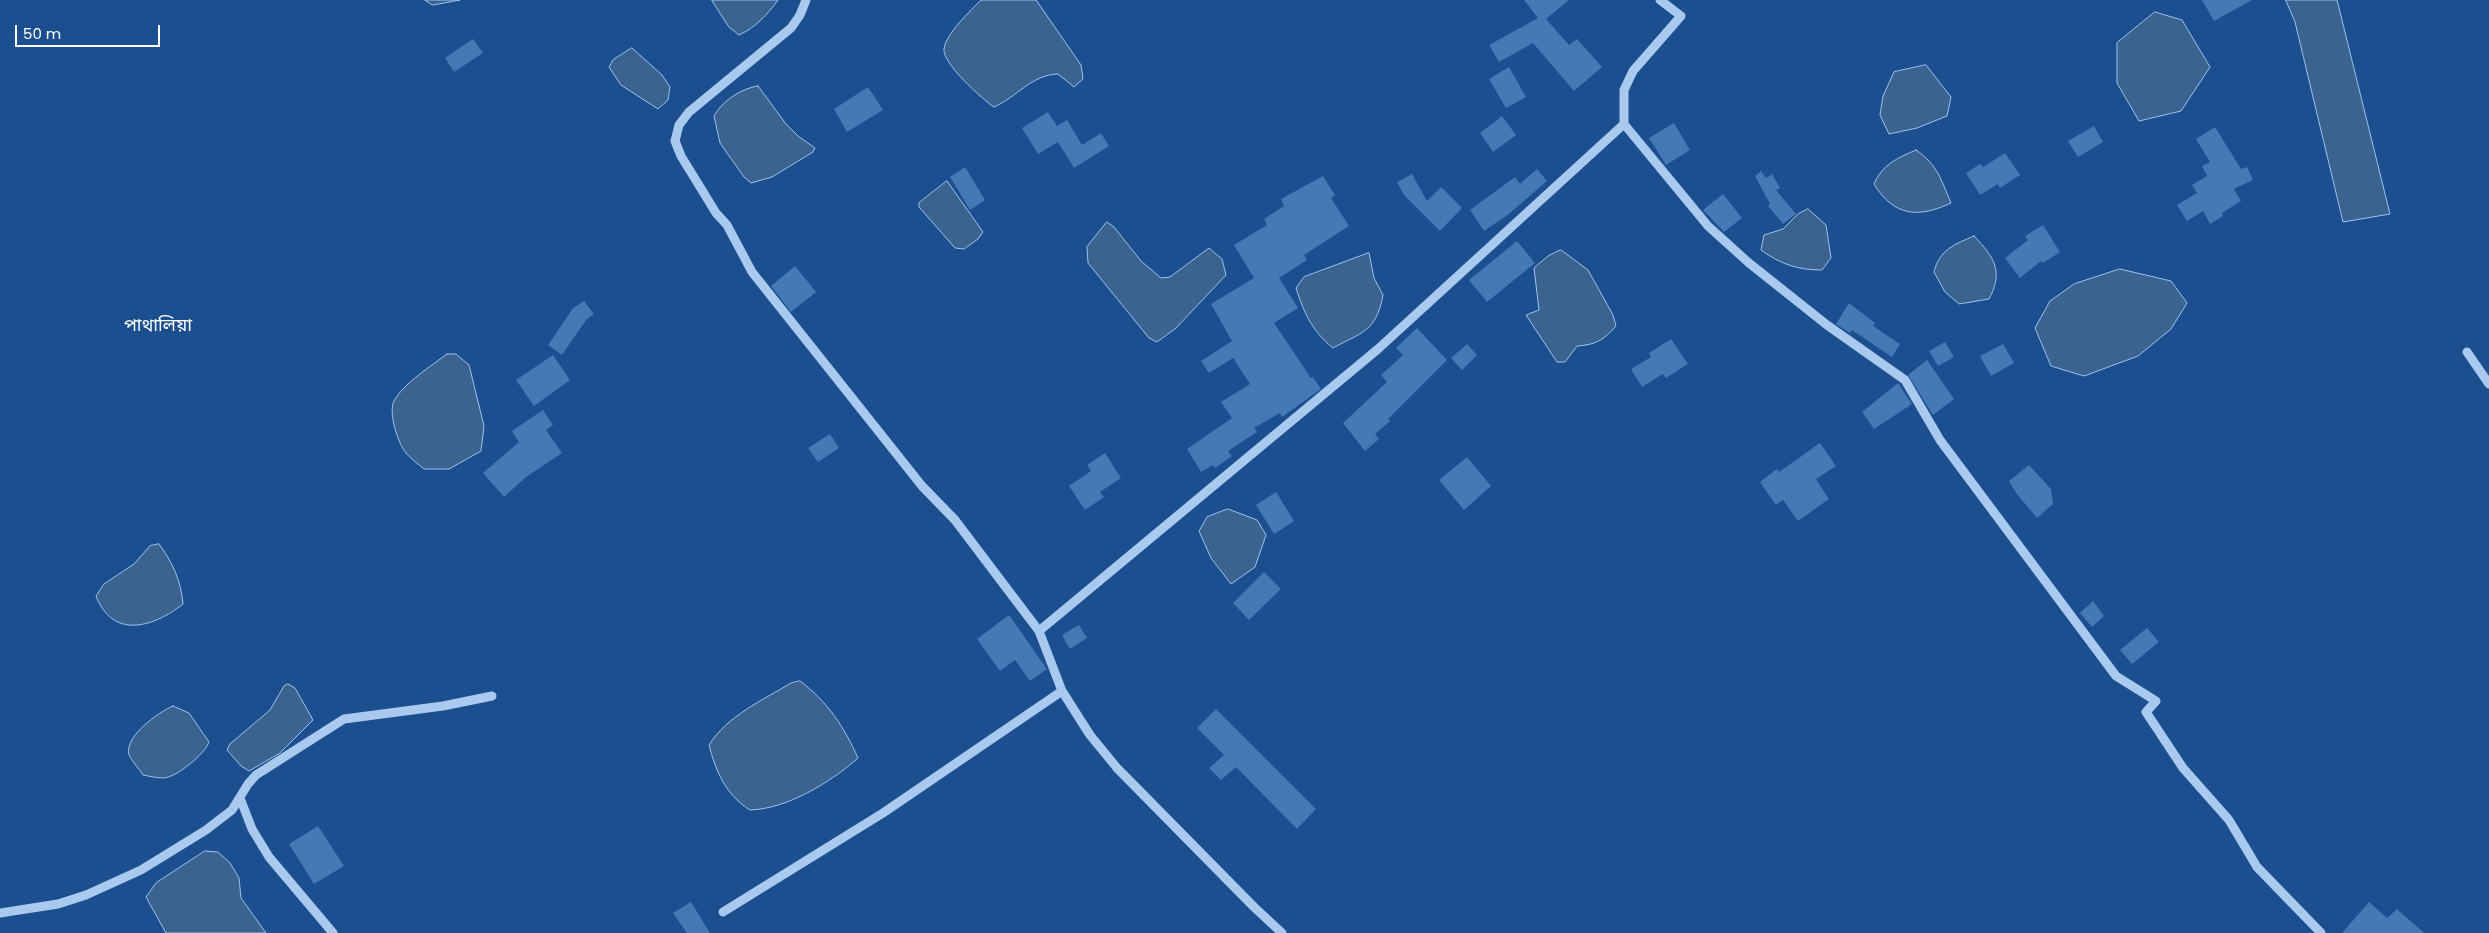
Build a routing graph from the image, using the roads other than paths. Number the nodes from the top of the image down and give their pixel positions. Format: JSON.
{"nodes":[{"id":1,"x":806,"y":0,"type":"edge"},
{"id":2,"x":1660,"y":0,"type":"edge"},
{"id":3,"x":1624,"y":124,"type":"junction"},
{"id":4,"x":2467,"y":352,"type":"dead end"},
{"id":5,"x":2489,"y":384,"type":"edge"},
{"id":6,"x":1039,"y":631,"type":"junction"},
{"id":7,"x":1062,"y":691,"type":"junction"},
{"id":8,"x":492,"y":696,"type":"dead end"},
{"id":9,"x":240,"y":798,"type":"junction"},
{"id":10,"x":723,"y":912,"type":"dead end"},
{"id":11,"x":0,"y":913,"type":"edge"},
{"id":12,"x":333,"y":933,"type":"edge"},
{"id":13,"x":1282,"y":933,"type":"edge"},
{"id":14,"x":2321,"y":933,"type":"edge"}],
"edges":[{"from":1,"to":6,"type":"street"},
{"from":2,"to":3,"type":"street"},
{"from":3,"to":6,"type":"street"},
{"from":3,"to":14,"type":"street"},
{"from":4,"to":5,"type":"street"},
{"from":6,"to":7,"type":"street"},
{"from":7,"to":10,"type":"street"},
{"from":7,"to":13,"type":"street"},
{"from":8,"to":9,"type":"street"},
{"from":9,"to":11,"type":"street"},
{"from":9,"to":12,"type":"street"}]}
